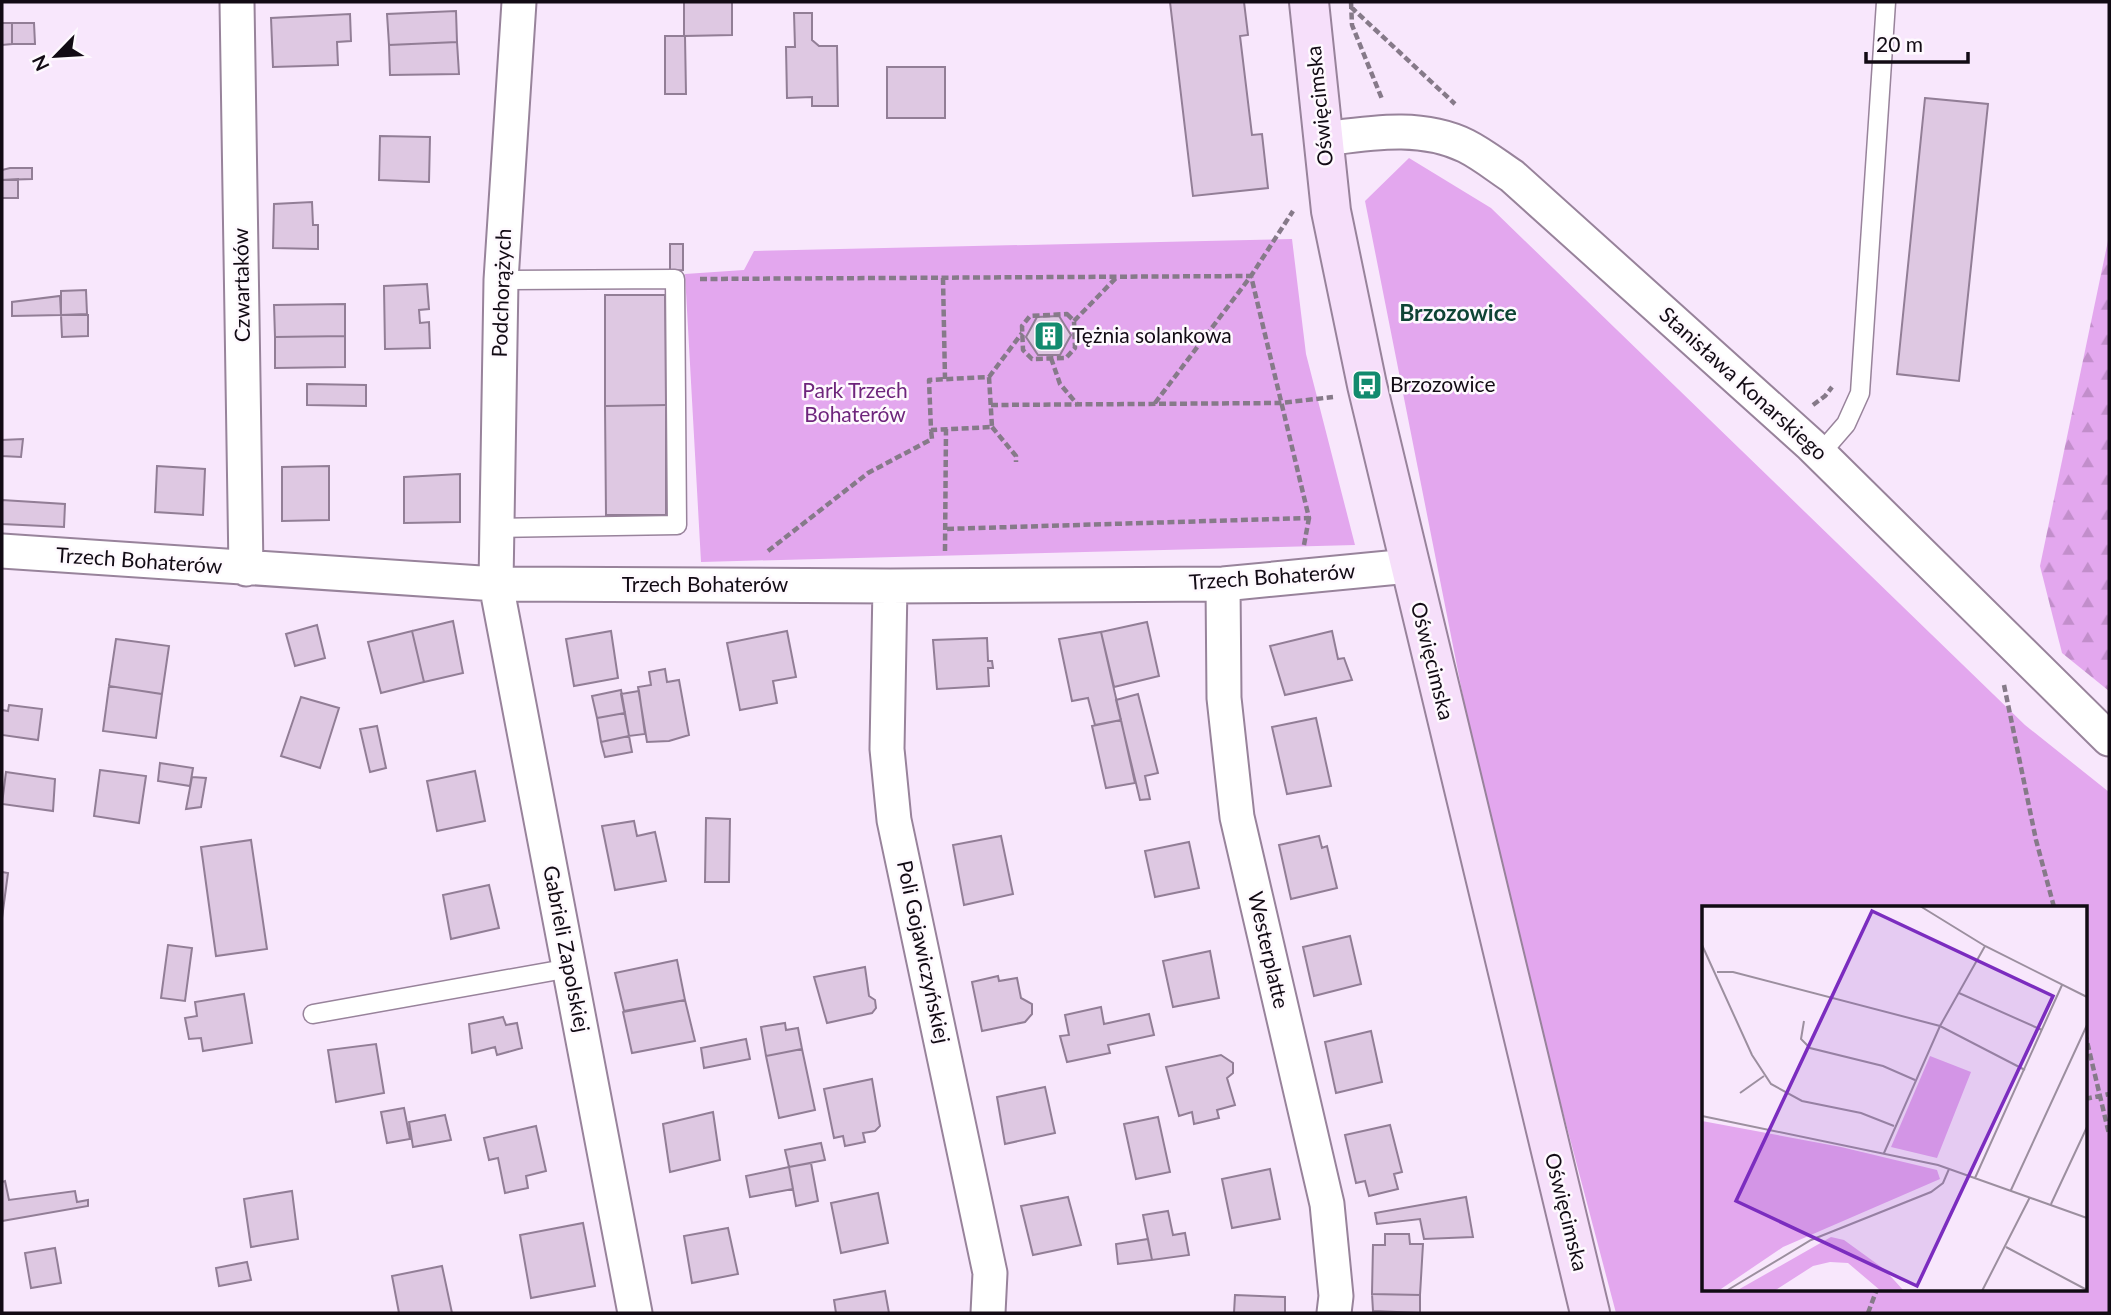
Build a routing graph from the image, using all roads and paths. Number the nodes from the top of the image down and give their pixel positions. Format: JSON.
{"nodes":[{"id":1,"x":237,"y":2,"type":"edge"},
{"id":2,"x":519,"y":2,"type":"edge"},
{"id":3,"x":1309,"y":2,"type":"edge"},
{"id":4,"x":1350,"y":2,"type":"edge"},
{"id":5,"x":1886,"y":2,"type":"edge"},
{"id":6,"x":1387,"y":110,"type":"dead end"},
{"id":7,"x":1324,"y":139,"type":"junction"},
{"id":8,"x":1300,"y":201,"type":"dead end"},
{"id":9,"x":1251,"y":276,"type":"junction"},
{"id":10,"x":1117,"y":277,"type":"junction"},
{"id":11,"x":943,"y":278,"type":"junction"},
{"id":12,"x":501,"y":279,"type":"junction"},
{"id":13,"x":675,"y":279,"type":"junction"},
{"id":14,"x":1074,"y":321,"type":"junction"},
{"id":15,"x":1022,"y":334,"type":"junction"},
{"id":16,"x":1051,"y":358,"type":"junction"},
{"id":17,"x":989,"y":377,"type":"junction"},
{"id":18,"x":945,"y":379,"type":"junction"},
{"id":19,"x":1335,"y":397,"type":"dead end"},
{"id":20,"x":1281,"y":403,"type":"junction"},
{"id":21,"x":1077,"y":404,"type":"junction"},
{"id":22,"x":1155,"y":404,"type":"junction"},
{"id":23,"x":991,"y":405,"type":"junction"},
{"id":24,"x":992,"y":427,"type":"junction"},
{"id":25,"x":946,"y":429,"type":"junction"},
{"id":26,"x":931,"y":430,"type":"junction"},
{"id":27,"x":1820,"y":454,"type":"junction"},
{"id":28,"x":1016,"y":462,"type":"dead end"},
{"id":29,"x":1309,"y":518,"type":"junction"},
{"id":30,"x":497,"y":528,"type":"junction"},
{"id":31,"x":945,"y":529,"type":"junction"},
{"id":32,"x":2,"y":551,"type":"edge"},
{"id":33,"x":765,"y":552,"type":"dead end"},
{"id":34,"x":1302,"y":558,"type":"dead end"},
{"id":35,"x":1409,"y":566,"type":"junction"},
{"id":36,"x":246,"y":569,"type":"junction"},
{"id":37,"x":496,"y":584,"type":"junction"},
{"id":38,"x":945,"y":584,"type":"junction"},
{"id":39,"x":1223,"y":584,"type":"junction"},
{"id":40,"x":890,"y":586,"type":"junction"},
{"id":41,"x":2001,"y":673,"type":"dead end"},
{"id":42,"x":2109,"y":739,"type":"edge"},
{"id":43,"x":2054,"y":906,"type":"edge"},
{"id":44,"x":569,"y":968,"type":"junction"},
{"id":45,"x":313,"y":1014,"type":"dead end"},
{"id":46,"x":2086,"y":1037,"type":"edge"},
{"id":47,"x":2109,"y":1094,"type":"edge"},
{"id":48,"x":2099,"y":1095,"type":"junction"},
{"id":49,"x":2086,"y":1099,"type":"edge"},
{"id":50,"x":2109,"y":1134,"type":"edge"},
{"id":51,"x":1877,"y":1290,"type":"edge"},
{"id":52,"x":635,"y":1313,"type":"edge"},
{"id":53,"x":988,"y":1313,"type":"edge"},
{"id":54,"x":1334,"y":1313,"type":"edge"},
{"id":55,"x":1590,"y":1313,"type":"edge"},
{"id":56,"x":1868,"y":1313,"type":"edge"}],
"edges":[{"from":1,"to":36,"type":"street","name":"Czwartaków"},
{"from":2,"to":12,"type":"street","name":"Podchorążych"},
{"from":3,"to":7,"type":"street","name":"Oświęcimska"},
{"from":4,"to":6,"type":"path"},
{"from":5,"to":27,"type":"lane"},
{"from":7,"to":27,"type":"street","name":"Stanisława Konarskiego"},
{"from":7,"to":35,"type":"street","name":"Oświęcimska"},
{"from":8,"to":9,"type":"path"},
{"from":9,"to":10,"type":"path"},
{"from":9,"to":20,"type":"path"},
{"from":9,"to":22,"type":"path"},
{"from":10,"to":11,"type":"path"},
{"from":10,"to":14,"type":"path"},
{"from":11,"to":13,"type":"path"},
{"from":11,"to":18,"type":"path"},
{"from":12,"to":13,"type":"lane"},
{"from":12,"to":30,"type":"street","name":"Podchorążych"},
{"from":13,"to":30,"type":"lane"},
{"from":14,"to":15,"type":"path"},
{"from":14,"to":16,"type":"path"},
{"from":15,"to":16,"type":"path"},
{"from":15,"to":17,"type":"path"},
{"from":16,"to":21,"type":"path"},
{"from":17,"to":18,"type":"path"},
{"from":17,"to":23,"type":"path"},
{"from":18,"to":26,"type":"path"},
{"from":19,"to":20,"type":"path"},
{"from":20,"to":22,"type":"path"},
{"from":20,"to":29,"type":"path"},
{"from":21,"to":22,"type":"path"},
{"from":21,"to":23,"type":"path"},
{"from":23,"to":24,"type":"path"},
{"from":24,"to":25,"type":"path"},
{"from":24,"to":28,"type":"path"},
{"from":25,"to":26,"type":"path"},
{"from":25,"to":31,"type":"path"},
{"from":26,"to":33,"type":"path"},
{"from":27,"to":42,"type":"street","name":"Stanisława Konarskiego"},
{"from":29,"to":31,"type":"path"},
{"from":29,"to":34,"type":"path"},
{"from":30,"to":37,"type":"street","name":"Podchorążych"},
{"from":31,"to":38,"type":"path"},
{"from":32,"to":36,"type":"street","name":"Trzech Bohaterów"},
{"from":35,"to":39,"type":"street","name":"Trzech Bohaterów"},
{"from":35,"to":55,"type":"street","name":"Oświęcimska"},
{"from":36,"to":37,"type":"street","name":"Trzech Bohaterów"},
{"from":37,"to":40,"type":"street","name":"Trzech Bohaterów"},
{"from":37,"to":44,"type":"street","name":"Gabrieli Zapolskiej"},
{"from":38,"to":39,"type":"street","name":"Trzech Bohaterów"},
{"from":38,"to":40,"type":"street","name":"Trzech Bohaterów"},
{"from":39,"to":54,"type":"street","name":"Westerplatte"},
{"from":40,"to":53,"type":"street","name":"Poli Gojawiczyńskiej"},
{"from":41,"to":43,"type":"path"},
{"from":44,"to":45,"type":"lane"},
{"from":44,"to":52,"type":"street","name":"Gabrieli Zapolskiej"},
{"from":46,"to":48,"type":"path"},
{"from":47,"to":48,"type":"path"},
{"from":48,"to":49,"type":"path"},
{"from":48,"to":50,"type":"path"},
{"from":51,"to":56,"type":"path"}]}
